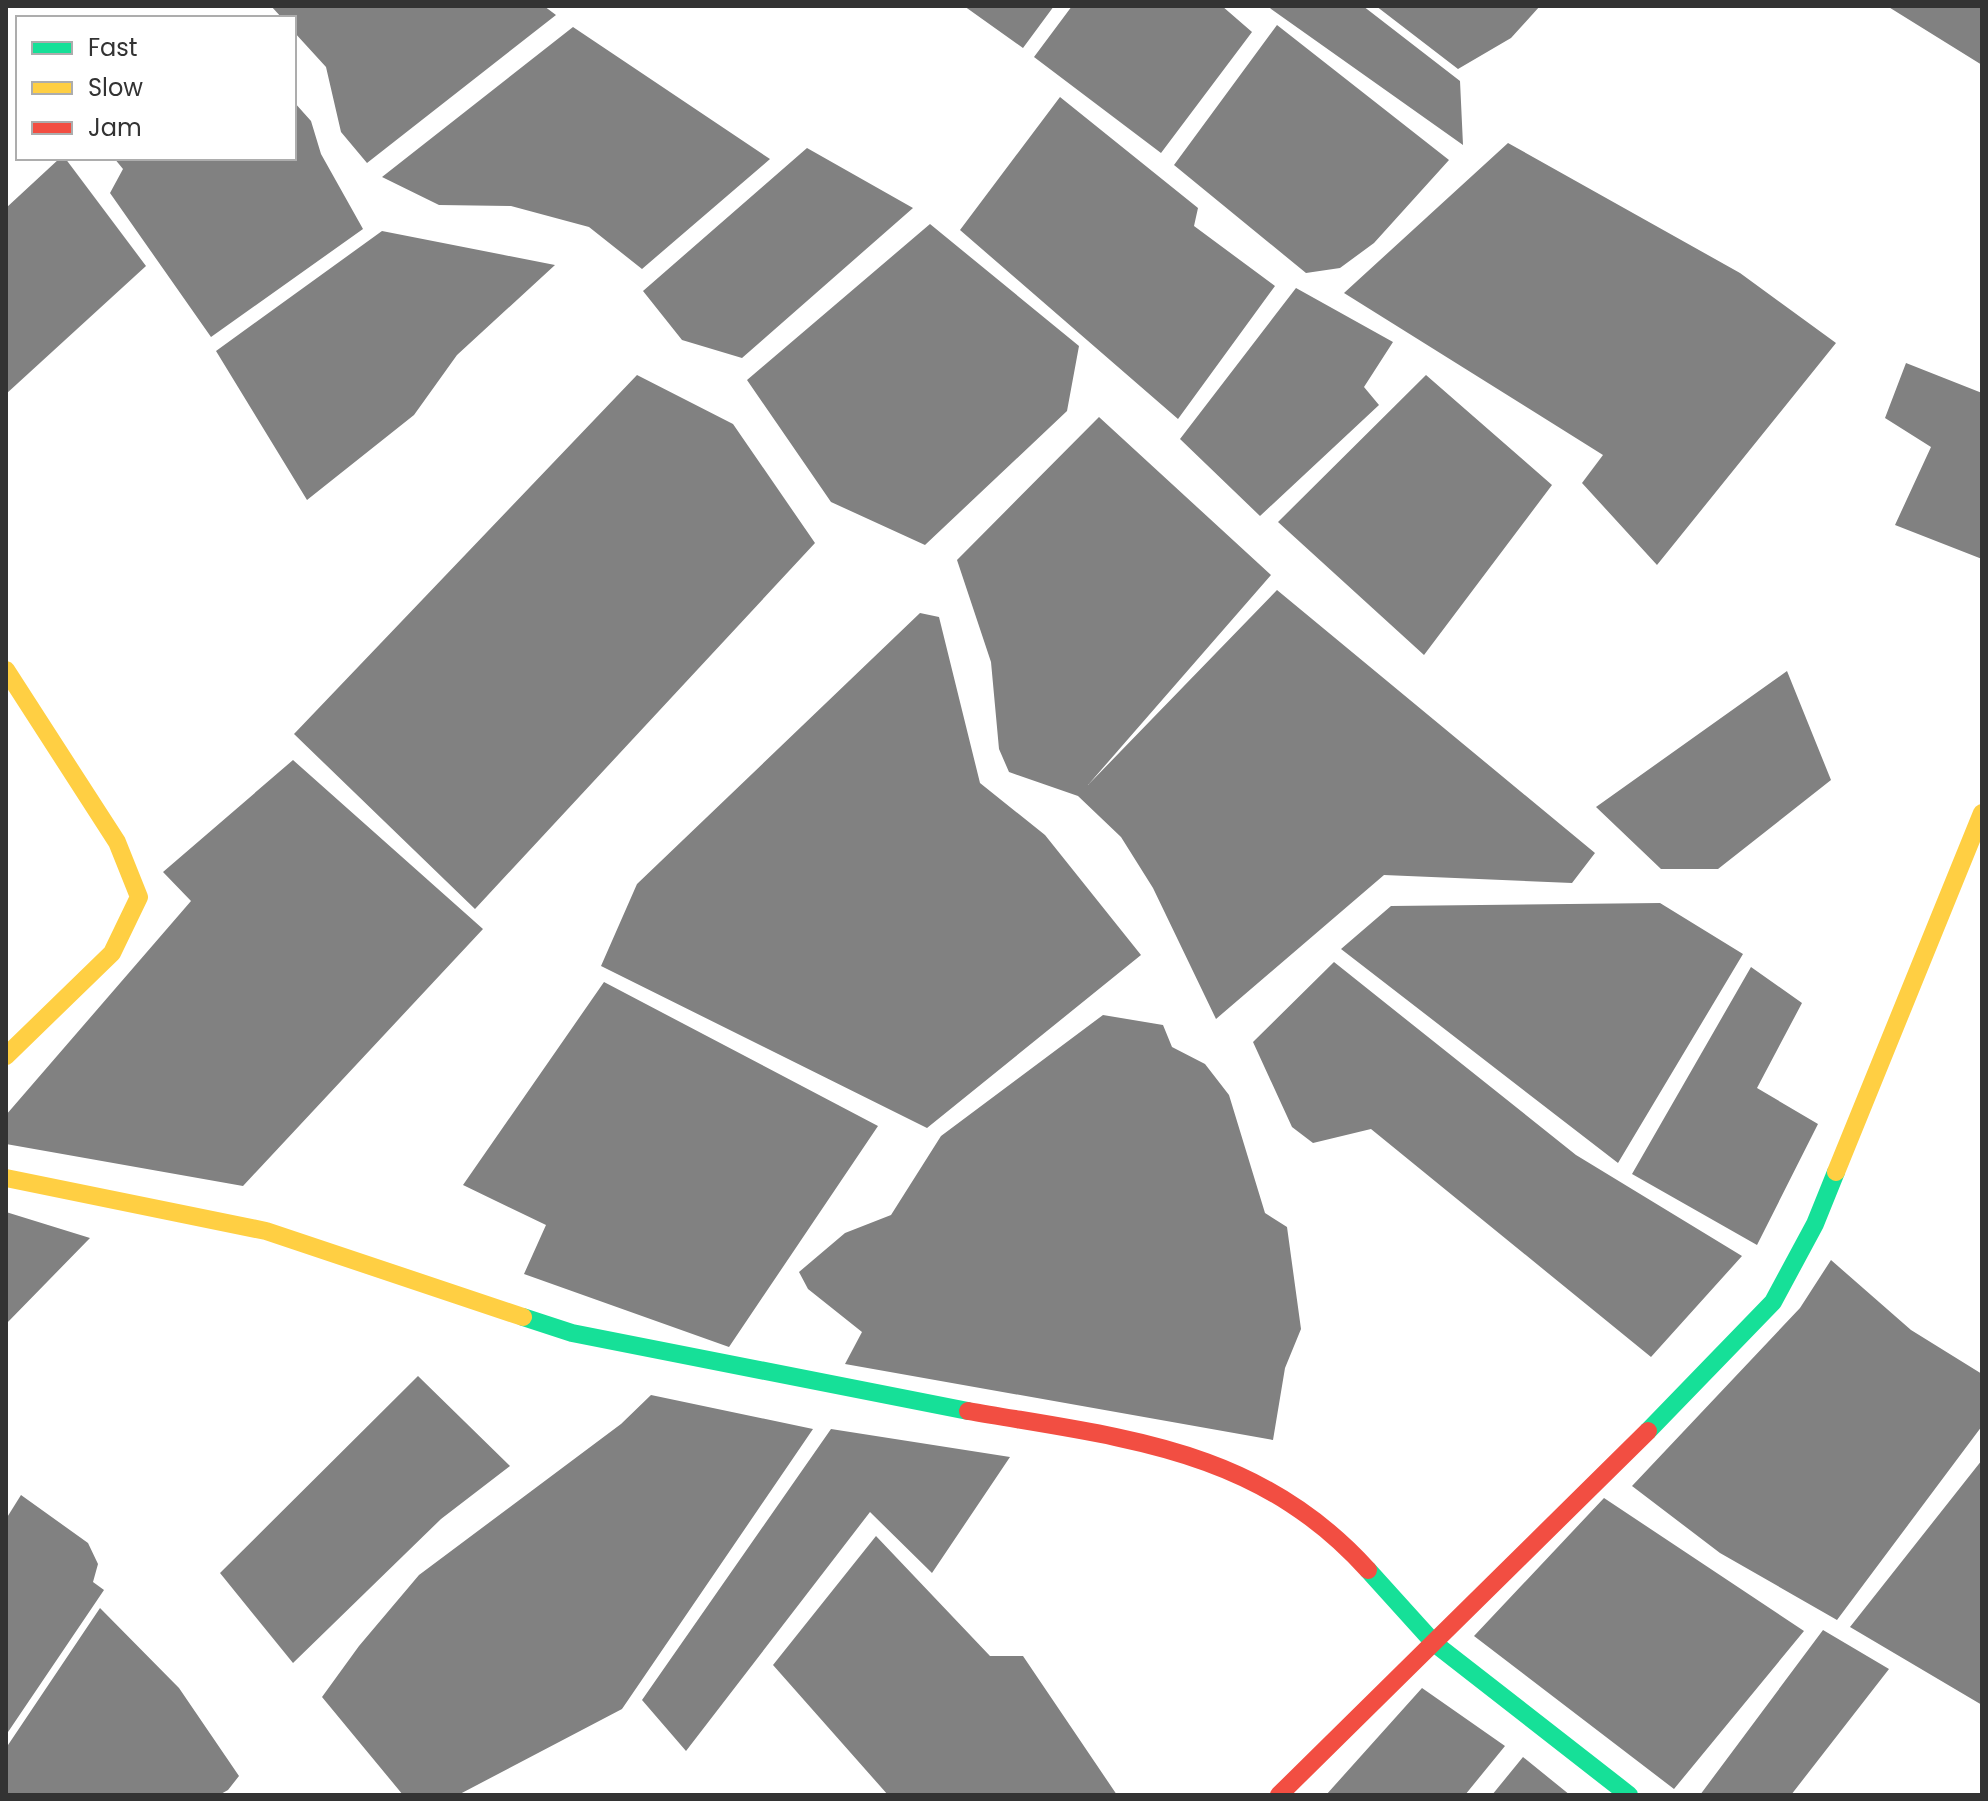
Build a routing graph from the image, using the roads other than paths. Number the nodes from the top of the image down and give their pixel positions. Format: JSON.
{"nodes":[{"id":1,"x":6,"y":670,"type":"edge"},
{"id":2,"x":1982,"y":813,"type":"edge"},
{"id":3,"x":6,"y":1056,"type":"edge"},
{"id":4,"x":6,"y":1178,"type":"edge"},
{"id":5,"x":1434,"y":1643,"type":"junction"},
{"id":6,"x":1279,"y":1795,"type":"edge"},
{"id":7,"x":1629,"y":1795,"type":"edge"}],
"edges":[{"from":1,"to":3,"type":"street"},
{"from":2,"to":5,"type":"street"},
{"from":4,"to":5,"type":"street"},
{"from":5,"to":6,"type":"street"},
{"from":5,"to":7,"type":"street"}]}
